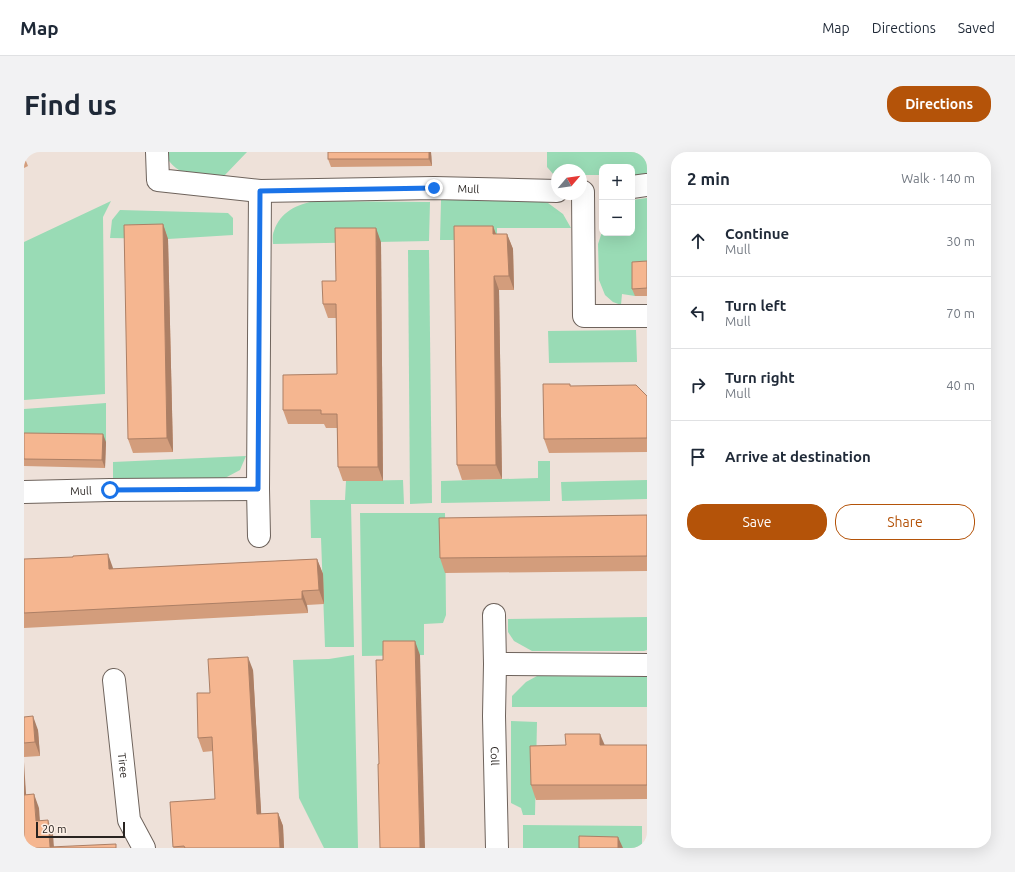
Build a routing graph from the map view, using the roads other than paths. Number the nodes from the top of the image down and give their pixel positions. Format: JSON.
{"nodes":[{"id":1,"x":157,"y":152,"type":"edge"},
{"id":2,"x":647,"y":185,"type":"edge"},
{"id":3,"x":635,"y":187,"type":"edge"},
{"id":4,"x":260,"y":191,"type":"junction"},
{"id":5,"x":551,"y":191,"type":"edge"},
{"id":6,"x":589,"y":191,"type":"edge"},
{"id":7,"x":647,"y":316,"type":"edge"},
{"id":8,"x":258,"y":489,"type":"junction"},
{"id":9,"x":24,"y":492,"type":"edge"},
{"id":10,"x":259,"y":536,"type":"dead end"},
{"id":11,"x":494,"y":615,"type":"dead end"},
{"id":12,"x":495,"y":664,"type":"junction"},
{"id":13,"x":647,"y":665,"type":"edge"},
{"id":14,"x":114,"y":680,"type":"dead end"},
{"id":15,"x":144,"y":848,"type":"edge"},
{"id":16,"x":497,"y":848,"type":"edge"}],
"edges":[{"from":1,"to":4,"type":"street","name":"Mull"},
{"from":2,"to":3,"type":"street"},
{"from":4,"to":5,"type":"street","name":"Mull"},
{"from":4,"to":8,"type":"street"},
{"from":6,"to":7,"type":"street"},
{"from":8,"to":9,"type":"street","name":"Mull"},
{"from":8,"to":10,"type":"street"},
{"from":11,"to":12,"type":"street","name":"Coll"},
{"from":12,"to":13,"type":"street"},
{"from":12,"to":16,"type":"street","name":"Coll"},
{"from":14,"to":15,"type":"street","name":"Tiree"}]}
